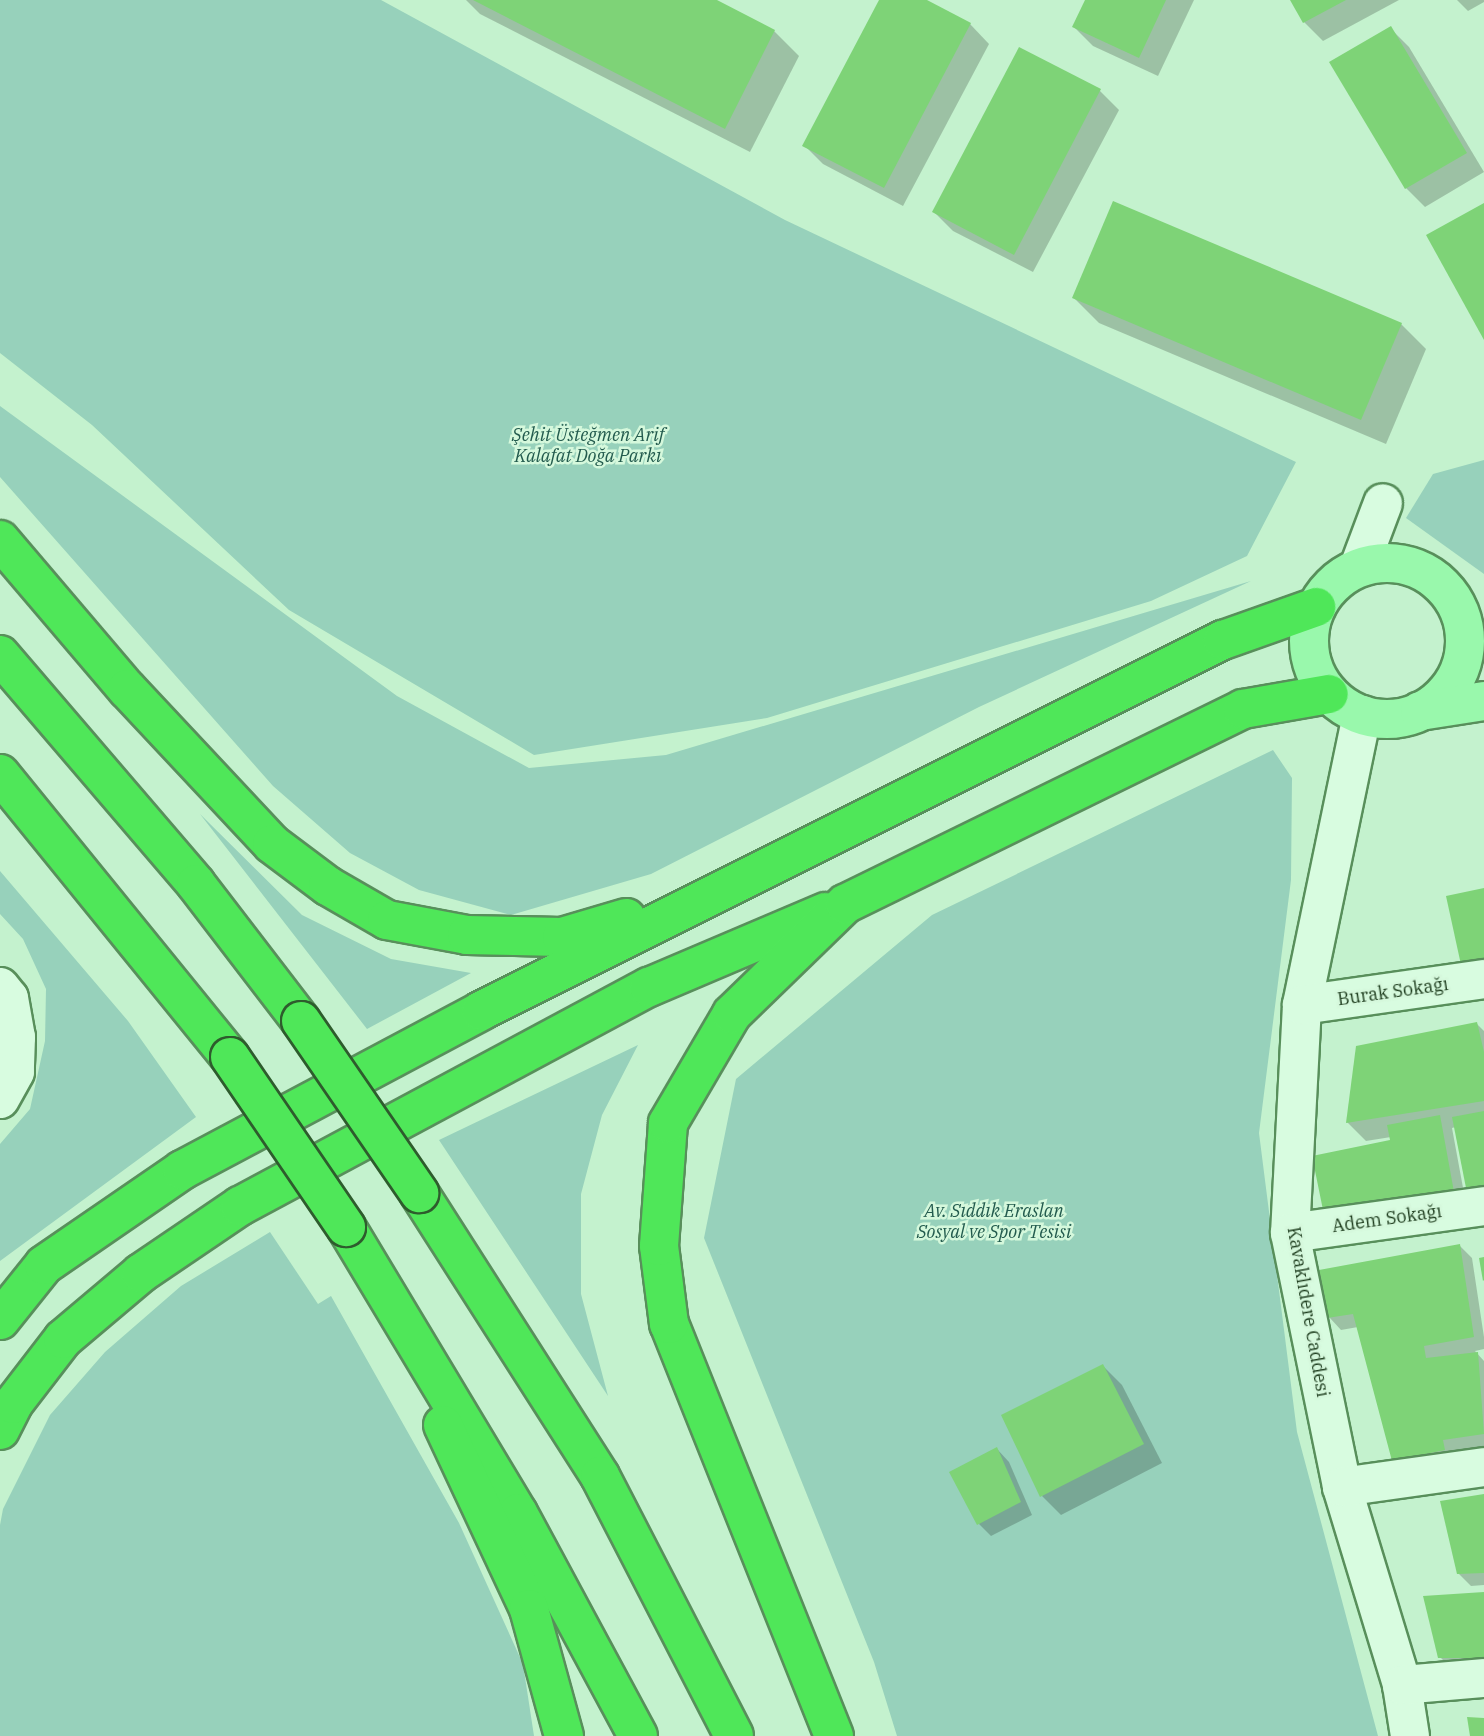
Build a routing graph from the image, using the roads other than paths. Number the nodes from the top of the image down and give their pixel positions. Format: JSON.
{"nodes":[{"id":1,"x":1383,"y":503,"type":"dead end"},
{"id":2,"x":0,"y":540,"type":"edge"},
{"id":3,"x":1359,"y":567,"type":"junction"},
{"id":4,"x":1434,"y":578,"type":"junction"},
{"id":5,"x":1316,"y":607,"type":"junction"},
{"id":6,"x":1484,"y":611,"type":"edge"},
{"id":7,"x":0,"y":655,"type":"edge"},
{"id":8,"x":1329,"y":694,"type":"junction"},
{"id":9,"x":1484,"y":701,"type":"edge"},
{"id":10,"x":1420,"y":711,"type":"junction"},
{"id":11,"x":1362,"y":715,"type":"junction"},
{"id":12,"x":0,"y":774,"type":"edge"},
{"id":13,"x":886,"y":809,"type":"junction"},
{"id":14,"x":845,"y":904,"type":"junction"},
{"id":15,"x":1484,"y":979,"type":"edge"},
{"id":16,"x":0,"y":987,"type":"edge"},
{"id":17,"x":1303,"y":1005,"type":"junction"},
{"id":18,"x":0,"y":1099,"type":"edge"},
{"id":19,"x":1484,"y":1206,"type":"edge"},
{"id":20,"x":1290,"y":1233,"type":"junction"},
{"id":21,"x":0,"y":1320,"type":"edge"},
{"id":22,"x":404,"y":1326,"type":"junction"},
{"id":23,"x":0,"y":1430,"type":"edge"},
{"id":24,"x":1484,"y":1468,"type":"edge"},
{"id":25,"x":1342,"y":1487,"type":"junction"},
{"id":26,"x":1484,"y":1678,"type":"edge"},
{"id":27,"x":1402,"y":1685,"type":"junction"},
{"id":28,"x":564,"y":1736,"type":"edge"},
{"id":29,"x":638,"y":1736,"type":"edge"},
{"id":30,"x":734,"y":1736,"type":"edge"},
{"id":31,"x":834,"y":1736,"type":"edge"},
{"id":32,"x":1410,"y":1736,"type":"edge"}],
"edges":[{"from":1,"to":3,"type":"street"},
{"from":2,"to":13,"type":"highway"},
{"from":3,"to":4,"type":"main road"},
{"from":3,"to":5,"type":"main road"},
{"from":4,"to":6,"type":"main road"},
{"from":4,"to":10,"type":"main road"},
{"from":5,"to":8,"type":"main road"},
{"from":5,"to":13,"type":"highway"},
{"from":7,"to":30,"type":"highway","bridge":true},
{"from":8,"to":11,"type":"main road"},
{"from":8,"to":14,"type":"highway"},
{"from":9,"to":10,"type":"main road"},
{"from":10,"to":11,"type":"main road"},
{"from":11,"to":17,"type":"street","name":"Kavaklıdere Caddesi"},
{"from":12,"to":22,"type":"highway","bridge":true},
{"from":13,"to":21,"type":"highway"},
{"from":14,"to":23,"type":"highway"},
{"from":14,"to":31,"type":"highway"},
{"from":15,"to":17,"type":"street","name":"Burak Sokağı"},
{"from":16,"to":18,"type":"street"},
{"from":17,"to":20,"type":"street","name":"Kavaklıdere Caddesi"},
{"from":19,"to":20,"type":"street","name":"Adem Sokağı"},
{"from":20,"to":25,"type":"street","name":"Kavaklıdere Caddesi"},
{"from":22,"to":28,"type":"highway"},
{"from":22,"to":29,"type":"highway"},
{"from":24,"to":25,"type":"street"},
{"from":25,"to":27,"type":"street","name":"Kavaklıdere Caddesi"},
{"from":26,"to":27,"type":"street"},
{"from":27,"to":32,"type":"street","name":"Kavaklıdere Caddesi"}]}
